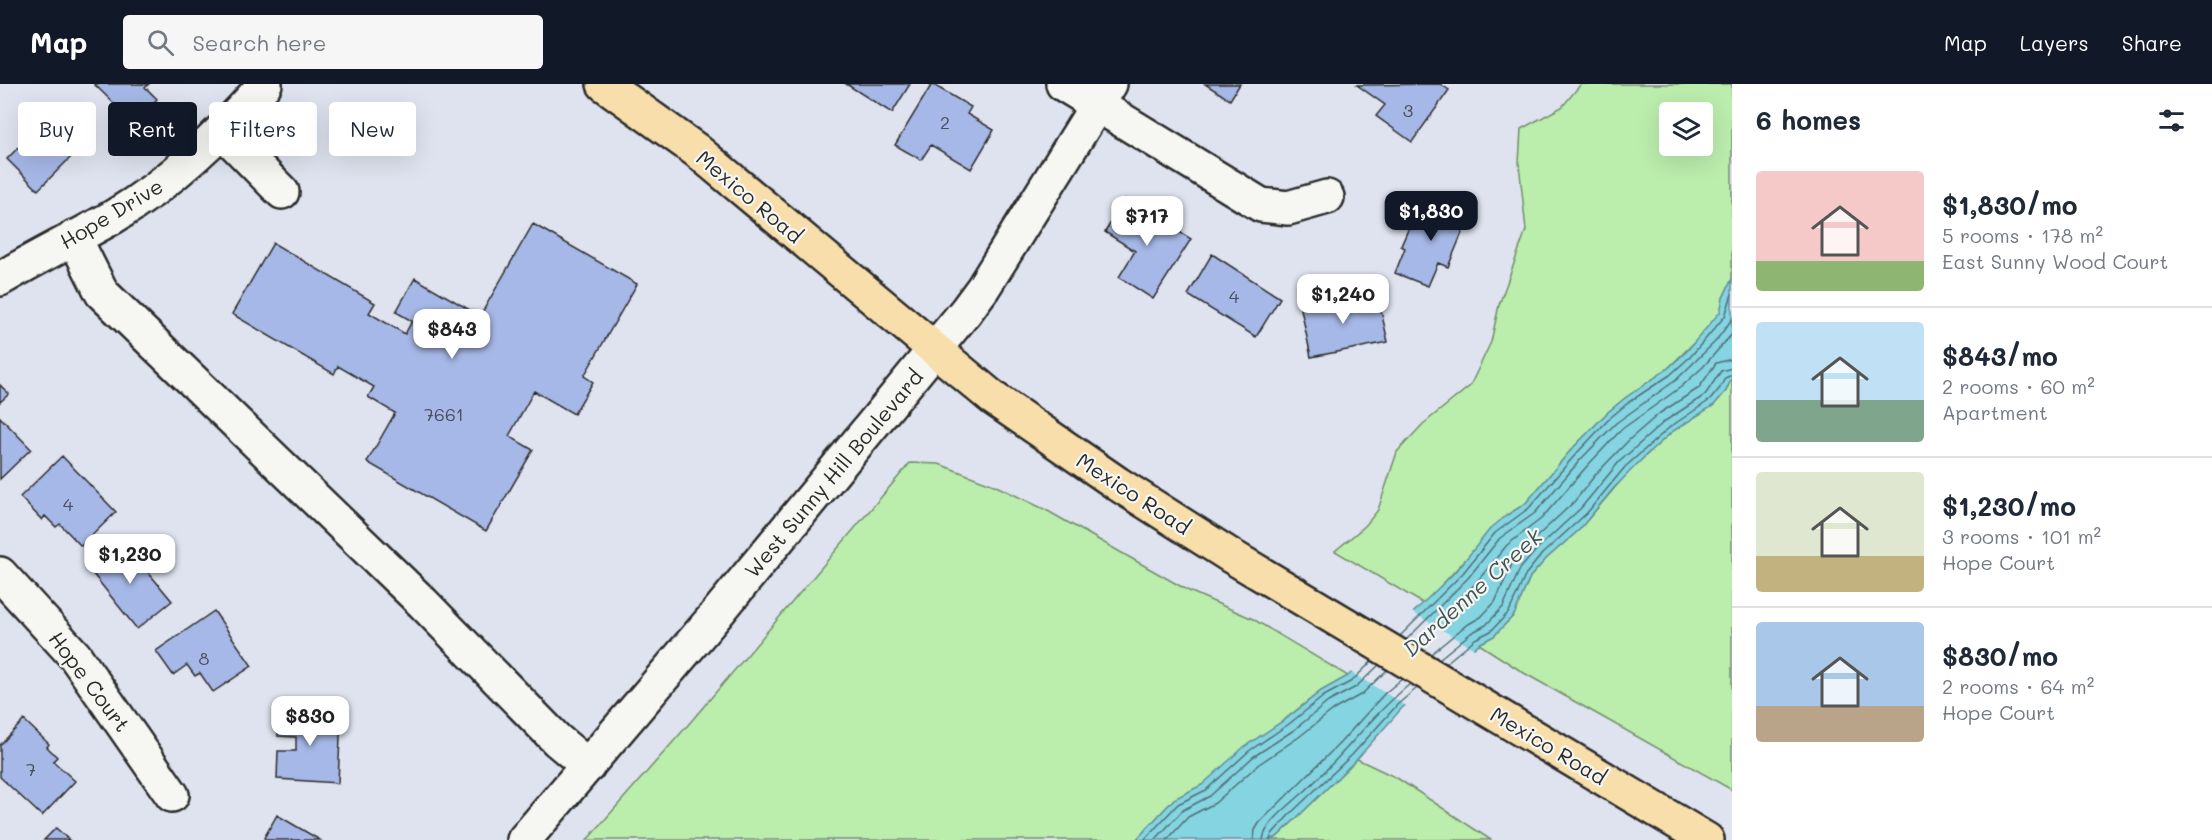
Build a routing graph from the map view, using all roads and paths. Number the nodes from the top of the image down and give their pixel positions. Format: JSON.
{"nodes":[{"id":1,"x":265,"y":84,"type":"edge"},
{"id":2,"x":604,"y":84,"type":"edge"},
{"id":3,"x":1063,"y":84,"type":"edge"},
{"id":4,"x":1104,"y":95,"type":"edge"},
{"id":5,"x":249,"y":102,"type":"edge"},
{"id":6,"x":209,"y":144,"type":"edge"},
{"id":7,"x":247,"y":156,"type":"edge"},
{"id":8,"x":282,"y":192,"type":"dead end"},
{"id":9,"x":1327,"y":197,"type":"dead end"},
{"id":10,"x":74,"y":237,"type":"junction"},
{"id":11,"x":0,"y":279,"type":"edge"},
{"id":12,"x":935,"y":350,"type":"junction"},
{"id":13,"x":0,"y":574,"type":"edge"},
{"id":14,"x":588,"y":766,"type":"junction"},
{"id":15,"x":172,"y":795,"type":"dead end"},
{"id":16,"x":524,"y":840,"type":"edge"},
{"id":17,"x":1707,"y":840,"type":"edge"}],
"edges":[{"from":1,"to":5,"type":"street","name":"Hope Drive"},
{"from":2,"to":12,"type":"main road","name":"Mexico Road"},
{"from":3,"to":4,"type":"street"},
{"from":4,"to":9,"type":"street"},
{"from":4,"to":12,"type":"street","name":"West Sunny Hill Boulevard"},
{"from":6,"to":10,"type":"street","name":"Hope Drive"},
{"from":7,"to":8,"type":"street"},
{"from":10,"to":11,"type":"street","name":"Hope Drive"},
{"from":10,"to":14,"type":"street"},
{"from":12,"to":14,"type":"street","name":"West Sunny Hill Boulevard"},
{"from":12,"to":17,"type":"main road","name":"Mexico Road"},
{"from":13,"to":15,"type":"street","name":"Hope Court"},
{"from":14,"to":16,"type":"street","name":"West Sunny Hill Boulevard"}]}
